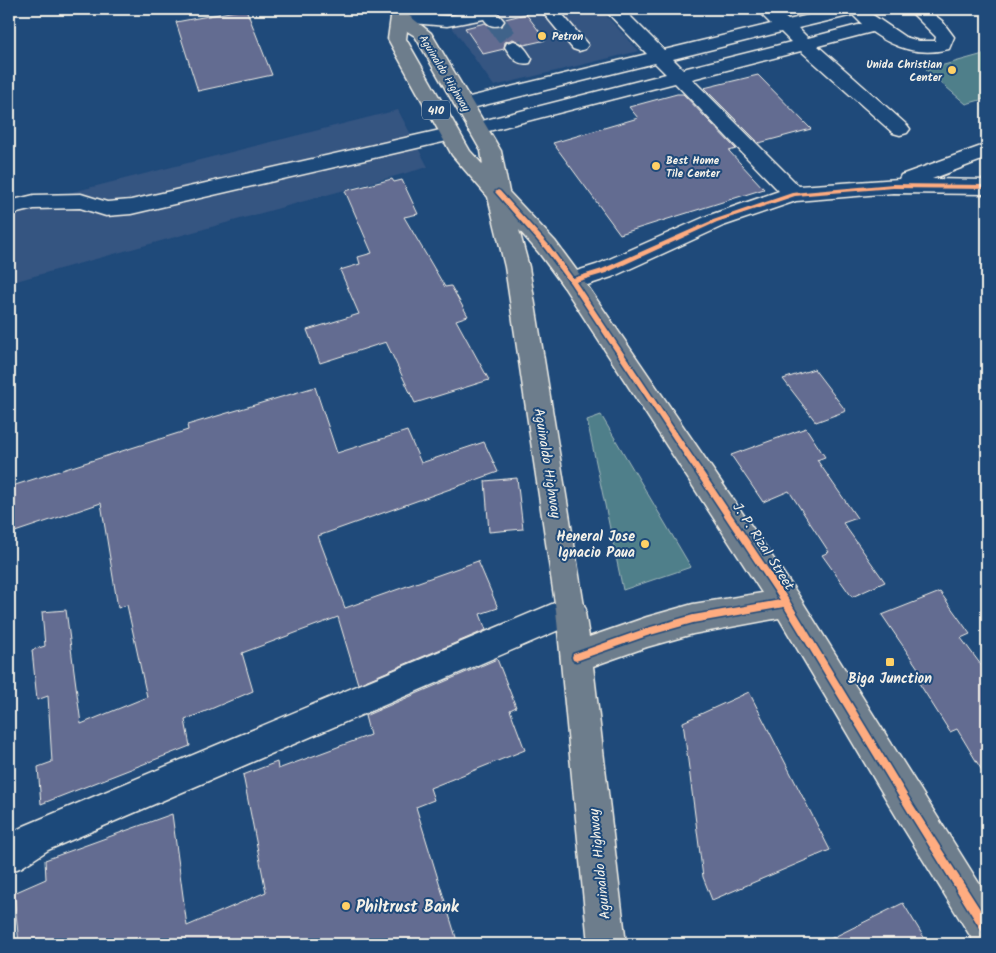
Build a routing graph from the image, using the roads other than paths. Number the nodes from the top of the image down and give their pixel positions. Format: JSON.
{"nodes":[{"id":1,"x":549,"y":9,"type":"edge"},
{"id":2,"x":613,"y":9,"type":"edge"},
{"id":3,"x":765,"y":9,"type":"edge"},
{"id":4,"x":854,"y":9,"type":"edge"},
{"id":5,"x":917,"y":9,"type":"edge"},
{"id":6,"x":398,"y":13,"type":"edge"},
{"id":7,"x":495,"y":21,"type":"tunnel mouth"},
{"id":8,"x":785,"y":26,"type":"junction"},
{"id":9,"x":875,"y":26,"type":"junction"},
{"id":10,"x":805,"y":44,"type":"junction"},
{"id":11,"x":579,"y":46,"type":"dead end"},
{"id":12,"x":660,"y":57,"type":"junction"},
{"id":13,"x":679,"y":77,"type":"junction"},
{"id":14,"x":464,"y":104,"type":"junction"},
{"id":15,"x":478,"y":128,"type":"junction"},
{"id":16,"x":900,"y":130,"type":"dead end"},
{"id":17,"x":449,"y":134,"type":"junction"},
{"id":18,"x":987,"y":151,"type":"edge"},
{"id":19,"x":893,"y":186,"type":"junction"},
{"id":20,"x":987,"y":187,"type":"edge"},
{"id":21,"x":498,"y":192,"type":"junction"},
{"id":22,"x":794,"y":194,"type":"junction"},
{"id":23,"x":9,"y":208,"type":"edge"},
{"id":24,"x":572,"y":281,"type":"junction"},
{"id":25,"x":786,"y":603,"type":"junction"},
{"id":26,"x":571,"y":610,"type":"junction"},
{"id":27,"x":576,"y":657,"type":"junction"},
{"id":28,"x":9,"y":854,"type":"edge"},
{"id":29,"x":987,"y":929,"type":"edge"},
{"id":30,"x":607,"y":944,"type":"edge"}],
"edges":[{"from":1,"to":11,"type":"street"},
{"from":2,"to":12,"type":"street"},
{"from":3,"to":8,"type":"street"},
{"from":4,"to":8,"type":"street"},
{"from":4,"to":9,"type":"street"},
{"from":5,"to":9,"type":"street"},
{"from":6,"to":7,"type":"street"},
{"from":6,"to":14,"type":"main road","name":"Aguinaldo Highway","number":"410"},
{"from":6,"to":17,"type":"main road","name":"Aguinaldo Highway","number":"410"},
{"from":8,"to":10,"type":"street"},
{"from":8,"to":12,"type":"street"},
{"from":9,"to":10,"type":"street"},
{"from":10,"to":13,"type":"street"},
{"from":10,"to":16,"type":"street"},
{"from":12,"to":13,"type":"street"},
{"from":12,"to":14,"type":"street"},
{"from":13,"to":15,"type":"street"},
{"from":13,"to":22,"type":"street"},
{"from":14,"to":15,"type":"main road","name":"Aguinaldo Highway","number":"410"},
{"from":15,"to":21,"type":"main road","name":"Aguinaldo Highway","number":"410"},
{"from":17,"to":21,"type":"main road","name":"Aguinaldo Highway","number":"410"},
{"from":17,"to":23,"type":"street"},
{"from":18,"to":19,"type":"street"},
{"from":19,"to":20,"type":"street"},
{"from":19,"to":22,"type":"street"},
{"from":21,"to":24,"type":"main road","name":"J. P. Rizal Street","number":"410"},
{"from":21,"to":26,"type":"main road","name":"Aguinaldo Highway"},
{"from":22,"to":24,"type":"street"},
{"from":24,"to":25,"type":"main road","name":"J. P. Rizal Street","number":"410"},
{"from":25,"to":27,"type":"main road"},
{"from":25,"to":29,"type":"main road","name":"J. P. Rizal Street","number":"410"},
{"from":26,"to":27,"type":"main road","name":"Aguinaldo Highway"},
{"from":26,"to":28,"type":"street"},
{"from":27,"to":30,"type":"main road","name":"Aguinaldo Highway"}]}
